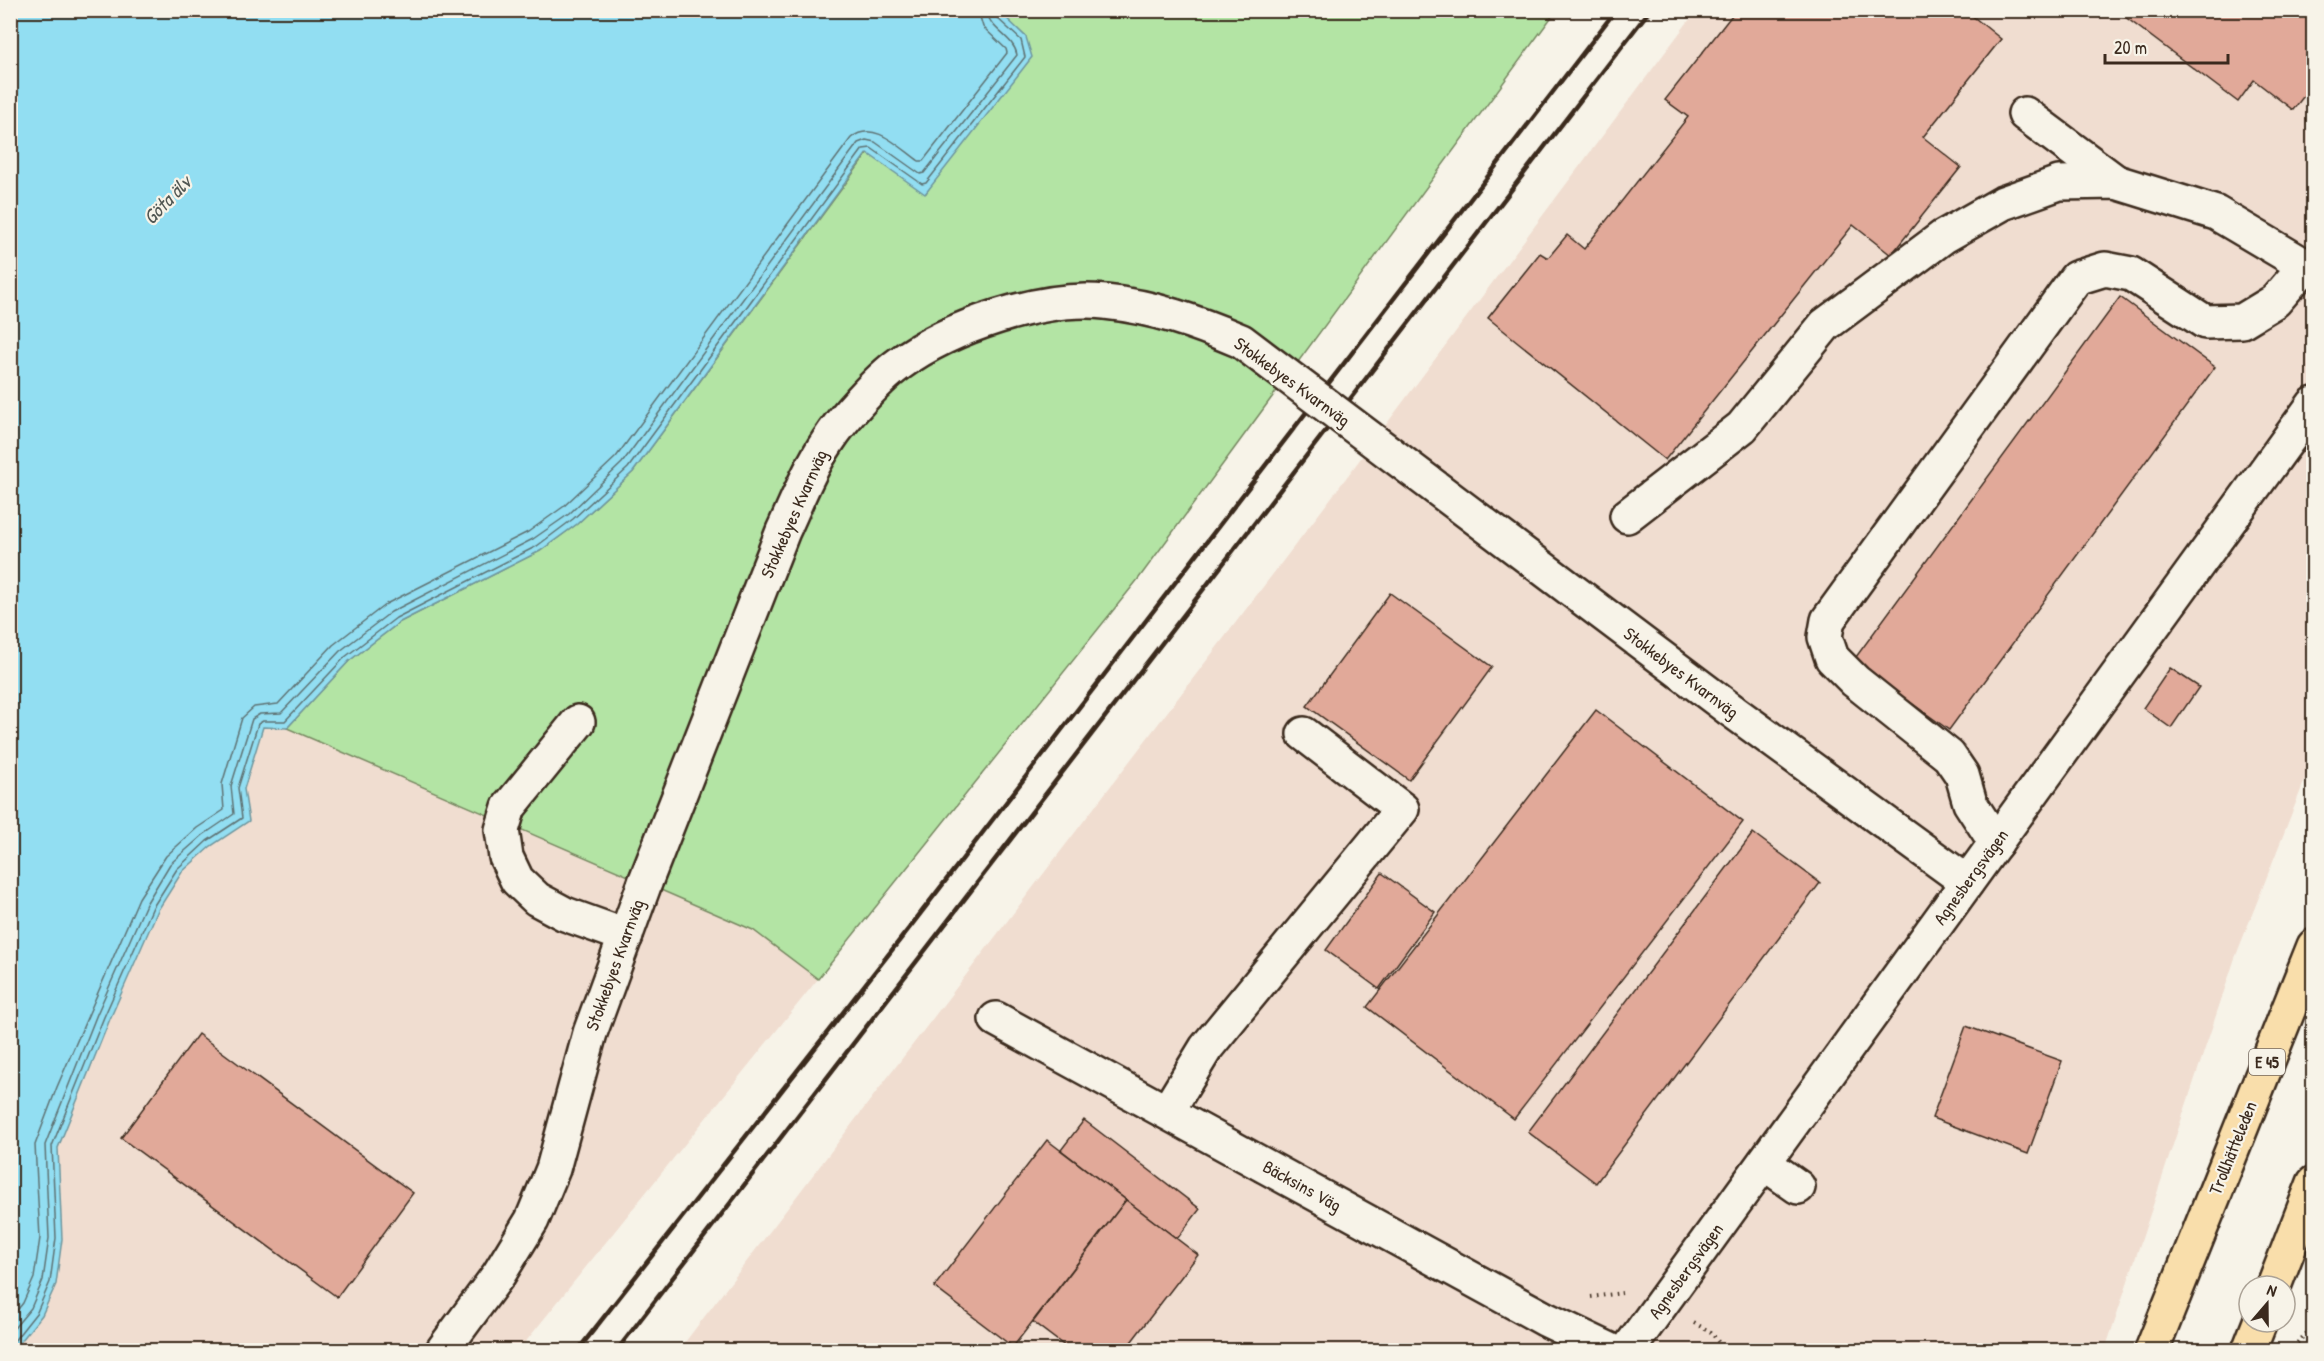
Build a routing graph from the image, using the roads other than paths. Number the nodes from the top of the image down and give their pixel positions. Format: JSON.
{"nodes":[{"id":1,"x":2025,"y":114,"type":"dead end"},
{"id":2,"x":2116,"y":182,"type":"junction"},
{"id":3,"x":2309,"y":269,"type":"edge"},
{"id":4,"x":2313,"y":404,"type":"edge"},
{"id":5,"x":1627,"y":516,"type":"dead end"},
{"id":6,"x":578,"y":722,"type":"dead end"},
{"id":7,"x":1304,"y":734,"type":"dead end"},
{"id":8,"x":1996,"y":843,"type":"junction"},
{"id":9,"x":1967,"y":882,"type":"junction"},
{"id":10,"x":626,"y":936,"type":"junction"},
{"id":11,"x":2313,"y":946,"type":"edge"},
{"id":12,"x":996,"y":1019,"type":"dead end"},
{"id":13,"x":1167,"y":1112,"type":"junction"},
{"id":14,"x":1764,"y":1163,"type":"junction"},
{"id":15,"x":2313,"y":1183,"type":"edge"},
{"id":16,"x":1798,"y":1188,"type":"dead end"},
{"id":17,"x":2279,"y":1274,"type":"edge"},
{"id":18,"x":2255,"y":1334,"type":"edge"},
{"id":19,"x":444,"y":1350,"type":"edge"},
{"id":20,"x":1610,"y":1350,"type":"edge"},
{"id":21,"x":1628,"y":1350,"type":"edge"},
{"id":22,"x":2152,"y":1350,"type":"edge"},
{"id":23,"x":2249,"y":1350,"type":"edge"}],
"edges":[{"from":1,"to":2,"type":"street"},
{"from":2,"to":3,"type":"street"},
{"from":2,"to":5,"type":"street"},
{"from":3,"to":8,"type":"street"},
{"from":4,"to":8,"type":"street","name":"Agnesbergsvägen"},
{"from":6,"to":10,"type":"street"},
{"from":7,"to":13,"type":"street"},
{"from":8,"to":9,"type":"street","name":"Agnesbergsvägen"},
{"from":9,"to":10,"type":"street","name":"Stokkebyes Kvarnväg","bridge":true},
{"from":9,"to":14,"type":"street","name":"Agnesbergsvägen"},
{"from":10,"to":19,"type":"street","name":"Stokkebyes Kvarnväg"},
{"from":11,"to":22,"type":"highway","name":"Trollhätteleden","number":"E 45"},
{"from":12,"to":13,"type":"street","name":"Bäcksins Väg"},
{"from":13,"to":20,"type":"street","name":"Bäcksins Väg"},
{"from":14,"to":16,"type":"street"},
{"from":14,"to":21,"type":"street","name":"Agnesbergsvägen"},
{"from":15,"to":17,"type":"highway"},
{"from":18,"to":23,"type":"highway"}]}
